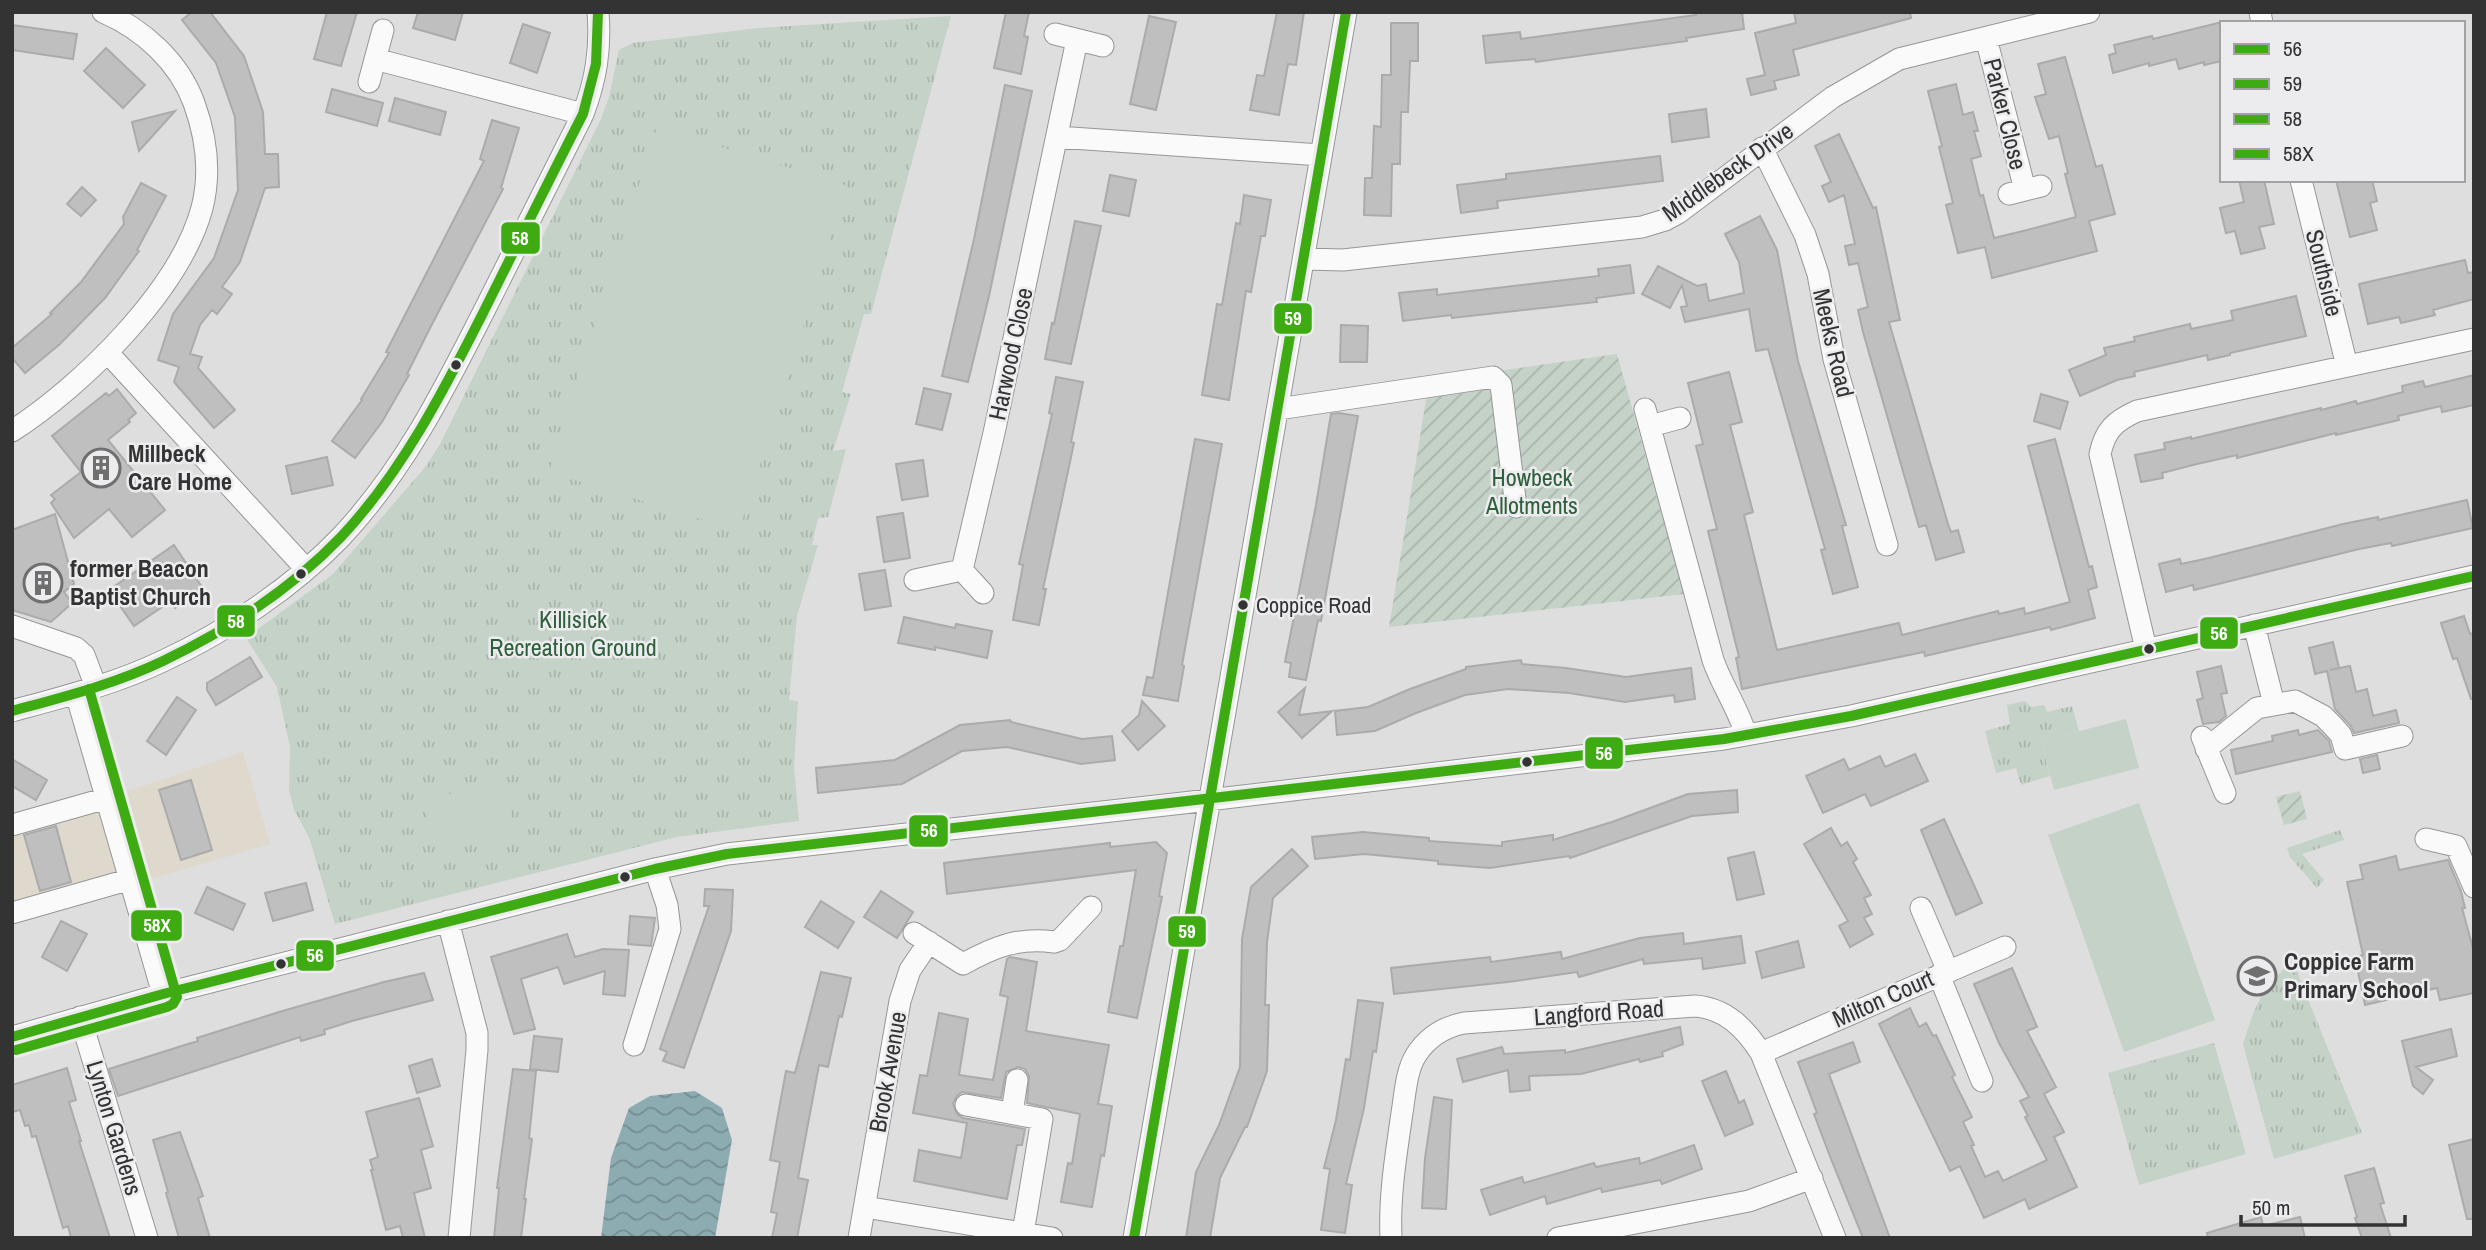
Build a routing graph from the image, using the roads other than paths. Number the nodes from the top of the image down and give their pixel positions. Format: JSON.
{"nodes":[{"id":1,"x":103,"y":12,"type":"edge"},
{"id":2,"x":598,"y":12,"type":"edge"},
{"id":3,"x":1346,"y":12,"type":"edge"},
{"id":4,"x":2089,"y":12,"type":"edge"},
{"id":5,"x":383,"y":30,"type":"dead end"},
{"id":6,"x":1055,"y":34,"type":"dead end"},
{"id":7,"x":1986,"y":38,"type":"junction"},
{"id":8,"x":1077,"y":40,"type":"junction"},
{"id":9,"x":1102,"y":46,"type":"dead end"},
{"id":10,"x":375,"y":59,"type":"junction"},
{"id":11,"x":369,"y":82,"type":"dead end"},
{"id":12,"x":583,"y":114,"type":"junction"},
{"id":13,"x":1057,"y":137,"type":"junction"},
{"id":14,"x":1762,"y":148,"type":"junction"},
{"id":15,"x":1321,"y":155,"type":"junction"},
{"id":16,"x":2301,"y":182,"type":"edge"},
{"id":17,"x":2025,"y":190,"type":"dead end"},
{"id":18,"x":1304,"y":259,"type":"junction"},
{"id":19,"x":2474,"y":339,"type":"edge"},
{"id":20,"x":108,"y":353,"type":"junction"},
{"id":21,"x":2347,"y":366,"type":"junction"},
{"id":22,"x":1278,"y":409,"type":"junction"},
{"id":23,"x":1680,"y":418,"type":"dead end"},
{"id":24,"x":12,"y":431,"type":"edge"},
{"id":25,"x":1516,"y":507,"type":"dead end"},
{"id":26,"x":1887,"y":545,"type":"dead end"},
{"id":27,"x":306,"y":569,"type":"junction"},
{"id":28,"x":962,"y":570,"type":"junction"},
{"id":29,"x":2474,"y":576,"type":"edge"},
{"id":30,"x":915,"y":580,"type":"dead end"},
{"id":31,"x":983,"y":593,"type":"dead end"},
{"id":32,"x":2254,"y":625,"type":"junction"},
{"id":33,"x":12,"y":626,"type":"edge"},
{"id":34,"x":2146,"y":649,"type":"junction"},
{"id":35,"x":96,"y":687,"type":"junction"},
{"id":36,"x":76,"y":693,"type":"junction"},
{"id":37,"x":2275,"y":704,"type":"junction"},
{"id":38,"x":12,"y":711,"type":"edge"},
{"id":39,"x":1746,"y":735,"type":"junction"},
{"id":40,"x":2402,"y":736,"type":"dead end"},
{"id":41,"x":2225,"y":793,"type":"dead end"},
{"id":42,"x":107,"y":798,"type":"junction"},
{"id":43,"x":1210,"y":800,"type":"junction"},
{"id":44,"x":12,"y":825,"type":"edge"},
{"id":45,"x":2426,"y":838,"type":"dead end"},
{"id":46,"x":655,"y":869,"type":"junction"},
{"id":47,"x":131,"y":879,"type":"junction"},
{"id":48,"x":2474,"y":887,"type":"edge"},
{"id":49,"x":1091,"y":907,"type":"dead end"},
{"id":50,"x":1921,"y":908,"type":"dead end"},
{"id":51,"x":12,"y":914,"type":"edge"},
{"id":52,"x":448,"y":921,"type":"junction"},
{"id":53,"x":2006,"y":947,"type":"dead end"},
{"id":54,"x":1943,"y":973,"type":"junction"},
{"id":55,"x":163,"y":994,"type":"junction"},
{"id":56,"x":80,"y":1017,"type":"junction"},
{"id":57,"x":12,"y":1037,"type":"edge"},
{"id":58,"x":634,"y":1045,"type":"dead end"},
{"id":59,"x":1761,"y":1053,"type":"junction"},
{"id":60,"x":1017,"y":1080,"type":"dead end"},
{"id":61,"x":1982,"y":1081,"type":"dead end"},
{"id":62,"x":966,"y":1105,"type":"dead end"},
{"id":63,"x":1012,"y":1114,"type":"junction"},
{"id":64,"x":1812,"y":1178,"type":"junction"},
{"id":65,"x":865,"y":1207,"type":"junction"},
{"id":66,"x":1009,"y":1234,"type":"edge"},
{"id":67,"x":147,"y":1238,"type":"edge"},
{"id":68,"x":459,"y":1238,"type":"edge"},
{"id":69,"x":859,"y":1238,"type":"edge"},
{"id":70,"x":1052,"y":1238,"type":"edge"},
{"id":71,"x":1134,"y":1238,"type":"edge"},
{"id":72,"x":1391,"y":1238,"type":"edge"},
{"id":73,"x":1558,"y":1238,"type":"edge"},
{"id":74,"x":1835,"y":1238,"type":"edge"}],
"edges":[{"from":1,"to":20,"type":"street"},
{"from":2,"to":12,"type":"street"},
{"from":3,"to":15,"type":"street"},
{"from":4,"to":7,"type":"street","name":"Middlebeck Drive"},
{"from":5,"to":10,"type":"street"},
{"from":6,"to":8,"type":"street"},
{"from":7,"to":14,"type":"street","name":"Middlebeck Drive"},
{"from":7,"to":17,"type":"street","name":"Parker Close"},
{"from":8,"to":9,"type":"street"},
{"from":8,"to":13,"type":"street","name":"Harwood Close"},
{"from":10,"to":11,"type":"street"},
{"from":10,"to":12,"type":"street"},
{"from":12,"to":27,"type":"street"},
{"from":13,"to":15,"type":"street"},
{"from":13,"to":28,"type":"street","name":"Harwood Close"},
{"from":14,"to":18,"type":"street","name":"Middlebeck Drive"},
{"from":14,"to":26,"type":"street","name":"Meeks Road"},
{"from":15,"to":18,"type":"street"},
{"from":16,"to":21,"type":"street","name":"Southside"},
{"from":18,"to":22,"type":"street"},
{"from":19,"to":21,"type":"street"},
{"from":20,"to":24,"type":"street"},
{"from":20,"to":27,"type":"street"},
{"from":21,"to":34,"type":"street"},
{"from":22,"to":25,"type":"street"},
{"from":22,"to":43,"type":"street"},
{"from":23,"to":39,"type":"street"},
{"from":27,"to":35,"type":"street"},
{"from":28,"to":30,"type":"street"},
{"from":28,"to":31,"type":"street"},
{"from":29,"to":32,"type":"street"},
{"from":32,"to":34,"type":"street"},
{"from":32,"to":37,"type":"street"},
{"from":33,"to":35,"type":"street"},
{"from":34,"to":39,"type":"street"},
{"from":35,"to":36,"type":"street"},
{"from":36,"to":38,"type":"street"},
{"from":36,"to":42,"type":"street"},
{"from":37,"to":40,"type":"street"},
{"from":37,"to":41,"type":"street"},
{"from":39,"to":43,"type":"street"},
{"from":42,"to":44,"type":"street"},
{"from":42,"to":47,"type":"street"},
{"from":43,"to":46,"type":"street"},
{"from":43,"to":71,"type":"street"},
{"from":45,"to":48,"type":"street"},
{"from":46,"to":52,"type":"street"},
{"from":46,"to":58,"type":"street"},
{"from":47,"to":51,"type":"street"},
{"from":47,"to":55,"type":"street"},
{"from":49,"to":65,"type":"street","name":"Brook Avenue"},
{"from":50,"to":54,"type":"street"},
{"from":52,"to":55,"type":"street"},
{"from":52,"to":68,"type":"street"},
{"from":53,"to":54,"type":"street","name":"Milton Court"},
{"from":54,"to":59,"type":"street","name":"Milton Court"},
{"from":54,"to":61,"type":"street"},
{"from":55,"to":56,"type":"street"},
{"from":56,"to":57,"type":"street"},
{"from":56,"to":67,"type":"street","name":"Lynton Gardens"},
{"from":59,"to":64,"type":"street","name":"Langford Road"},
{"from":59,"to":72,"type":"street","name":"Langford Road"},
{"from":60,"to":63,"type":"street"},
{"from":62,"to":63,"type":"street"},
{"from":63,"to":66,"type":"street"},
{"from":64,"to":73,"type":"street"},
{"from":64,"to":74,"type":"street","name":"Langford Road"},
{"from":65,"to":66,"type":"street"},
{"from":65,"to":69,"type":"street","name":"Brook Avenue"},
{"from":66,"to":70,"type":"street"}]}
